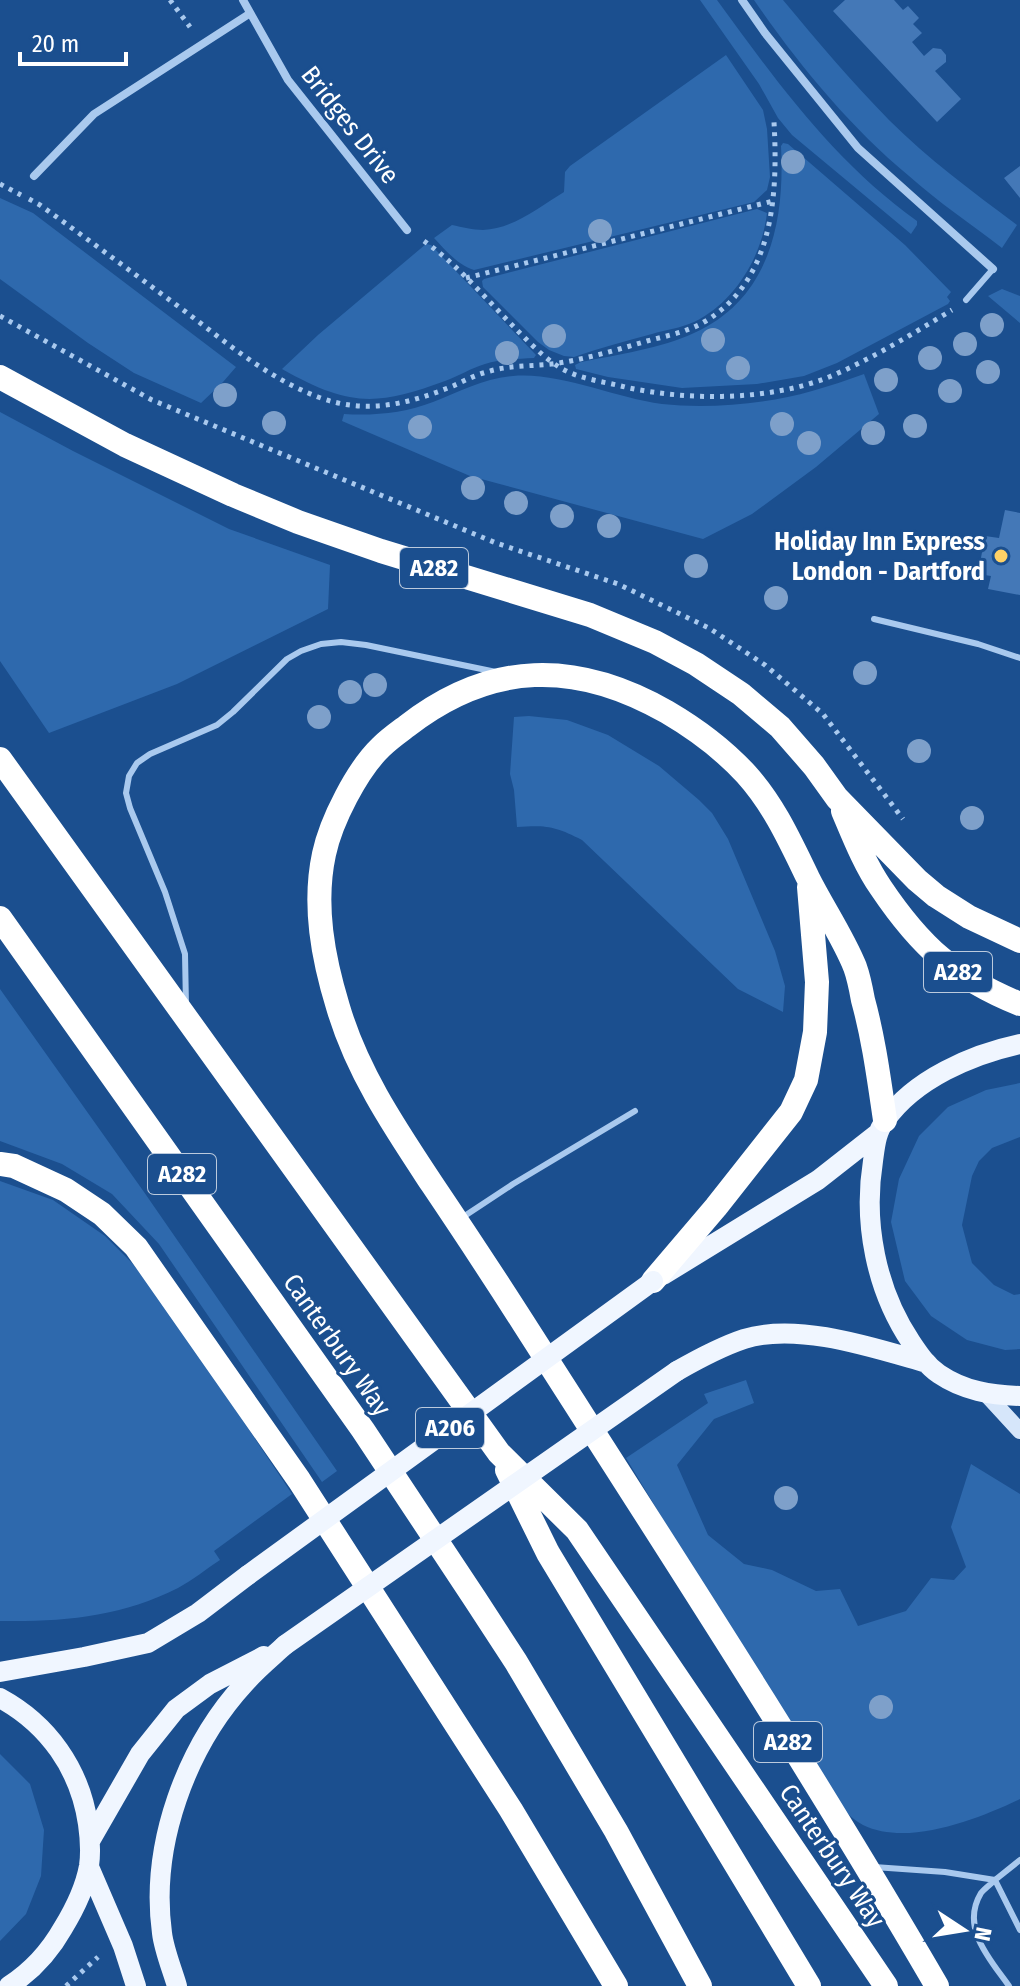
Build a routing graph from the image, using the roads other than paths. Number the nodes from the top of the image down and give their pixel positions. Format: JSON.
{"nodes":[{"id":1,"x":243,"y":0,"type":"edge"},
{"id":2,"x":742,"y":0,"type":"edge"},
{"id":3,"x":249,"y":14,"type":"junction"},
{"id":4,"x":34,"y":176,"type":"dead end"},
{"id":5,"x":407,"y":230,"type":"road end"},
{"id":6,"x":993,"y":269,"type":"joint"},
{"id":7,"x":966,"y":300,"type":"road end"},
{"id":8,"x":0,"y":377,"type":"edge"},
{"id":9,"x":874,"y":619,"type":"dead end"},
{"id":10,"x":1020,"y":658,"type":"edge"},
{"id":11,"x":519,"y":676,"type":"junction"},
{"id":12,"x":0,"y":759,"type":"edge"},
{"id":13,"x":837,"y":798,"type":"junction"},
{"id":14,"x":808,"y":877,"type":"junction"},
{"id":15,"x":0,"y":918,"type":"edge"},
{"id":16,"x":1020,"y":941,"type":"edge"},
{"id":17,"x":1020,"y":1004,"type":"edge"},
{"id":18,"x":187,"y":1019,"type":"junction"},
{"id":19,"x":1020,"y":1044,"type":"edge"},
{"id":20,"x":635,"y":1111,"type":"dead end"},
{"id":21,"x":881,"y":1127,"type":"junction"},
{"id":22,"x":0,"y":1164,"type":"edge"},
{"id":23,"x":457,"y":1221,"type":"junction"},
{"id":24,"x":653,"y":1281,"type":"junction"},
{"id":25,"x":927,"y":1363,"type":"junction"},
{"id":26,"x":986,"y":1394,"type":"junction"},
{"id":27,"x":1020,"y":1396,"type":"edge"},
{"id":28,"x":1020,"y":1431,"type":"edge"},
{"id":29,"x":499,"y":1453,"type":"junction"},
{"id":30,"x":285,"y":1645,"type":"junction"},
{"id":31,"x":0,"y":1672,"type":"edge"},
{"id":32,"x":0,"y":1698,"type":"edge"},
{"id":33,"x":90,"y":1841,"type":"junction"},
{"id":34,"x":1020,"y":1860,"type":"edge"},
{"id":35,"x":866,"y":1866,"type":"junction"},
{"id":36,"x":89,"y":1867,"type":"junction"},
{"id":37,"x":995,"y":1880,"type":"junction"},
{"id":38,"x":1020,"y":1930,"type":"edge"},
{"id":39,"x":9,"y":1986,"type":"edge"},
{"id":40,"x":136,"y":1986,"type":"edge"},
{"id":41,"x":177,"y":1986,"type":"edge"},
{"id":42,"x":616,"y":1986,"type":"edge"},
{"id":43,"x":700,"y":1986,"type":"edge"},
{"id":44,"x":809,"y":1986,"type":"edge"},
{"id":45,"x":886,"y":1986,"type":"edge"},
{"id":46,"x":937,"y":1986,"type":"edge"},
{"id":47,"x":1009,"y":1986,"type":"edge"}],
"edges":[{"from":1,"to":3,"type":"street","name":"Bridges Drive"},
{"from":2,"to":6,"type":"street"},
{"from":3,"to":4,"type":"street"},
{"from":3,"to":5,"type":"street","name":"Bridges Drive"},
{"from":6,"to":7,"type":"lane"},
{"from":8,"to":13,"type":"highway","number":"A282"},
{"from":9,"to":10,"type":"lane"},
{"from":11,"to":14,"type":"highway","number":"A282"},
{"from":11,"to":18,"type":"lane"},
{"from":11,"to":23,"type":"highway","number":"A282"},
{"from":12,"to":18,"type":"highway","name":"Canterbury Way","number":"A282"},
{"from":13,"to":16,"type":"highway","number":"A282"},
{"from":13,"to":17,"type":"highway","number":"A282"},
{"from":14,"to":21,"type":"highway","number":"A282"},
{"from":14,"to":24,"type":"highway","number":"A282"},
{"from":15,"to":43,"type":"highway","name":"Canterbury Way","number":"A282"},
{"from":18,"to":29,"type":"highway","name":"Canterbury Way","number":"A282"},
{"from":19,"to":21,"type":"main road"},
{"from":20,"to":23,"type":"lane"},
{"from":21,"to":24,"type":"main road","number":"A206"},
{"from":21,"to":25,"type":"main road"},
{"from":22,"to":42,"type":"highway"},
{"from":23,"to":35,"type":"highway","number":"A282"},
{"from":24,"to":31,"type":"main road","number":"A206","bridge":true},
{"from":25,"to":26,"type":"main road"},
{"from":25,"to":30,"type":"main road","bridge":true},
{"from":26,"to":27,"type":"main road"},
{"from":26,"to":28,"type":"street"},
{"from":29,"to":44,"type":"highway","name":"Canterbury Way","number":"A282"},
{"from":29,"to":45,"type":"highway","name":"Canterbury Way","number":"A282"},
{"from":30,"to":33,"type":"main road"},
{"from":30,"to":41,"type":"main road"},
{"from":32,"to":33,"type":"main road"},
{"from":33,"to":36,"type":"main road"},
{"from":34,"to":37,"type":"lane"},
{"from":35,"to":37,"type":"lane"},
{"from":35,"to":46,"type":"highway","number":"A282"},
{"from":36,"to":39,"type":"main road"},
{"from":36,"to":40,"type":"main road"},
{"from":37,"to":38,"type":"lane"},
{"from":37,"to":47,"type":"lane"}]}
